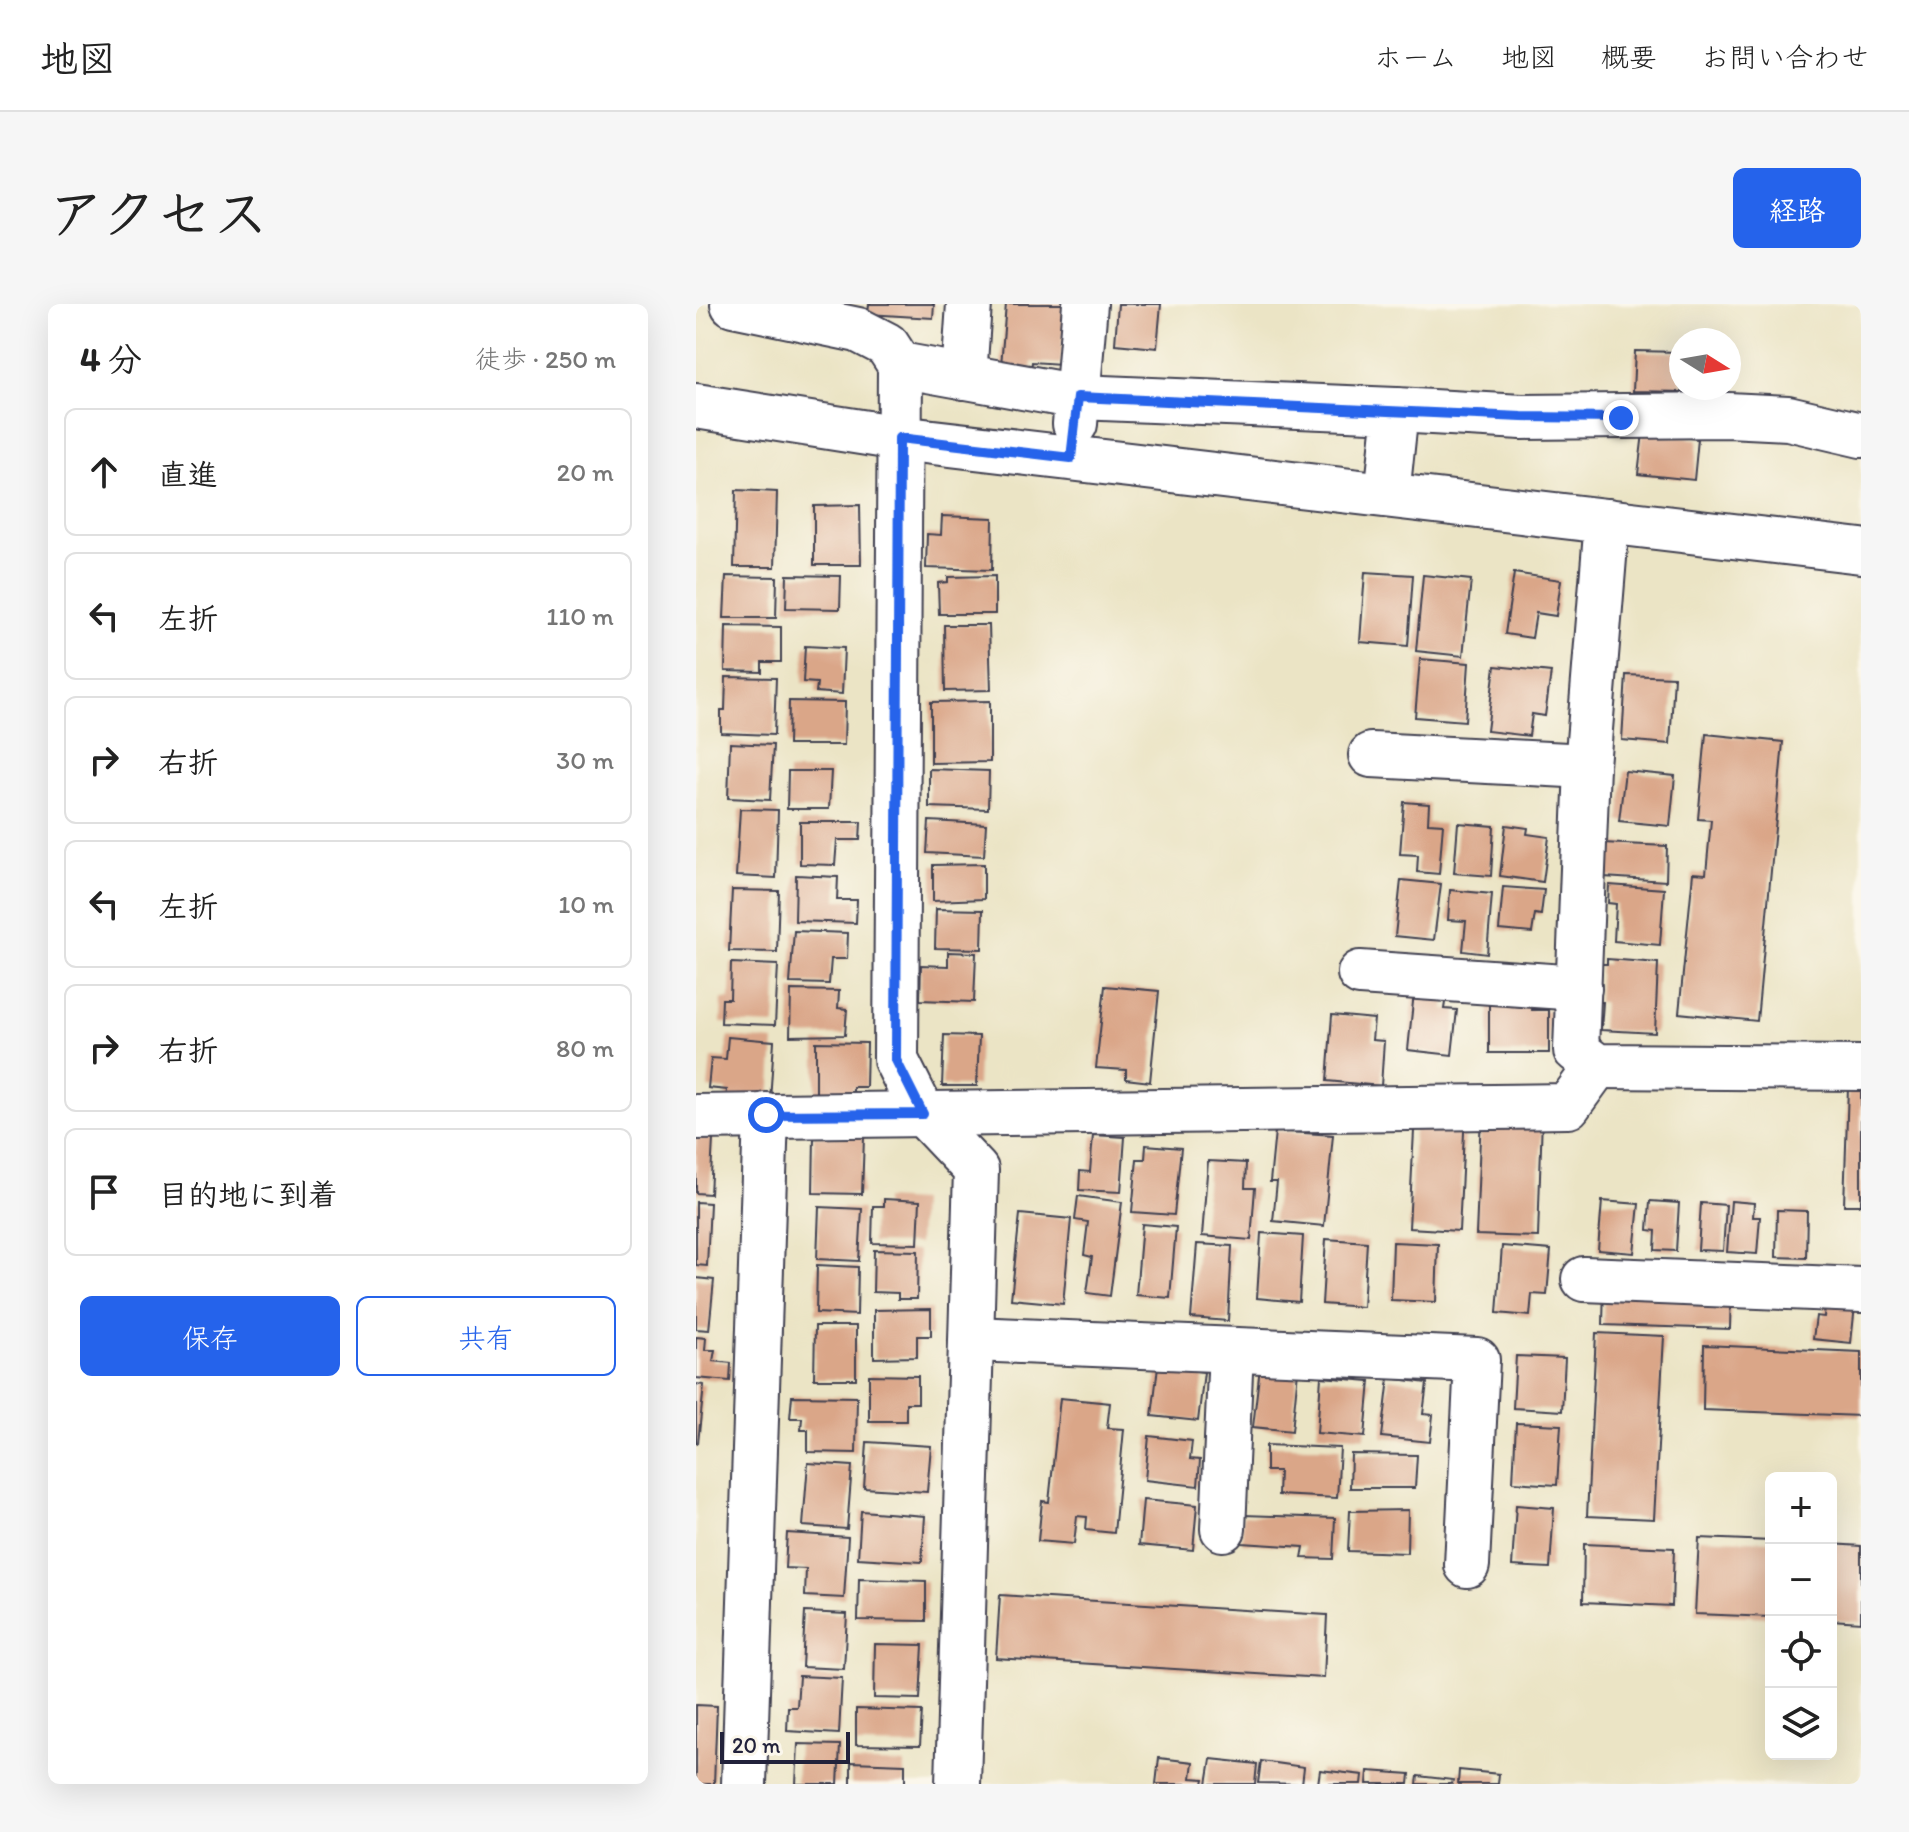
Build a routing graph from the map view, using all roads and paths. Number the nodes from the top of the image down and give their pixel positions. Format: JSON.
{"nodes":[{"id":1,"x":733,"y":304,"type":"edge"},
{"id":2,"x":969,"y":304,"type":"edge"},
{"id":3,"x":1085,"y":304,"type":"edge"},
{"id":4,"x":787,"y":309,"type":"edge"},
{"id":5,"x":900,"y":365,"type":"junction"},
{"id":6,"x":964,"y":377,"type":"junction"},
{"id":7,"x":1078,"y":397,"type":"junction"},
{"id":8,"x":696,"y":406,"type":"edge"},
{"id":9,"x":1396,"y":410,"type":"junction"},
{"id":10,"x":1861,"y":435,"type":"edge"},
{"id":11,"x":899,"y":438,"type":"junction"},
{"id":12,"x":1071,"y":458,"type":"junction"},
{"id":13,"x":1387,"y":495,"type":"junction"},
{"id":14,"x":1607,"y":521,"type":"junction"},
{"id":15,"x":1861,"y":551,"type":"edge"},
{"id":16,"x":1371,"y":755,"type":"dead end"},
{"id":17,"x":1587,"y":766,"type":"junction"},
{"id":18,"x":1360,"y":973,"type":"dead end"},
{"id":19,"x":1579,"y":988,"type":"junction"},
{"id":20,"x":1597,"y":1066,"type":"junction"},
{"id":21,"x":1861,"y":1068,"type":"edge"},
{"id":22,"x":923,"y":1114,"type":"junction"},
{"id":23,"x":766,"y":1115,"type":"junction"},
{"id":24,"x":696,"y":1117,"type":"edge"},
{"id":25,"x":1584,"y":1279,"type":"dead end"},
{"id":26,"x":1861,"y":1290,"type":"edge"},
{"id":27,"x":972,"y":1339,"type":"junction"},
{"id":28,"x":1231,"y":1350,"type":"junction"},
{"id":29,"x":1223,"y":1529,"type":"dead end"},
{"id":30,"x":1467,"y":1565,"type":"dead end"},
{"id":31,"x":744,"y":1784,"type":"edge"},
{"id":32,"x":958,"y":1784,"type":"edge"}],
"edges":[{"from":1,"to":4,"type":"street"},
{"from":2,"to":6,"type":"street"},
{"from":3,"to":7,"type":"street"},
{"from":4,"to":5,"type":"street"},
{"from":5,"to":6,"type":"street"},
{"from":5,"to":11,"type":"street"},
{"from":6,"to":7,"type":"street"},
{"from":7,"to":9,"type":"street"},
{"from":7,"to":12,"type":"street"},
{"from":8,"to":11,"type":"street"},
{"from":9,"to":10,"type":"street"},
{"from":9,"to":13,"type":"street"},
{"from":11,"to":12,"type":"street"},
{"from":11,"to":22,"type":"street"},
{"from":12,"to":13,"type":"street"},
{"from":13,"to":14,"type":"street"},
{"from":14,"to":15,"type":"street"},
{"from":14,"to":17,"type":"street"},
{"from":16,"to":17,"type":"street"},
{"from":17,"to":19,"type":"street"},
{"from":18,"to":19,"type":"street"},
{"from":19,"to":20,"type":"street"},
{"from":20,"to":21,"type":"street"},
{"from":20,"to":22,"type":"street"},
{"from":22,"to":23,"type":"street"},
{"from":22,"to":27,"type":"street"},
{"from":23,"to":24,"type":"street"},
{"from":23,"to":31,"type":"street"},
{"from":25,"to":26,"type":"street"},
{"from":27,"to":28,"type":"street"},
{"from":27,"to":32,"type":"street"},
{"from":28,"to":29,"type":"street"},
{"from":28,"to":30,"type":"street"}]}
